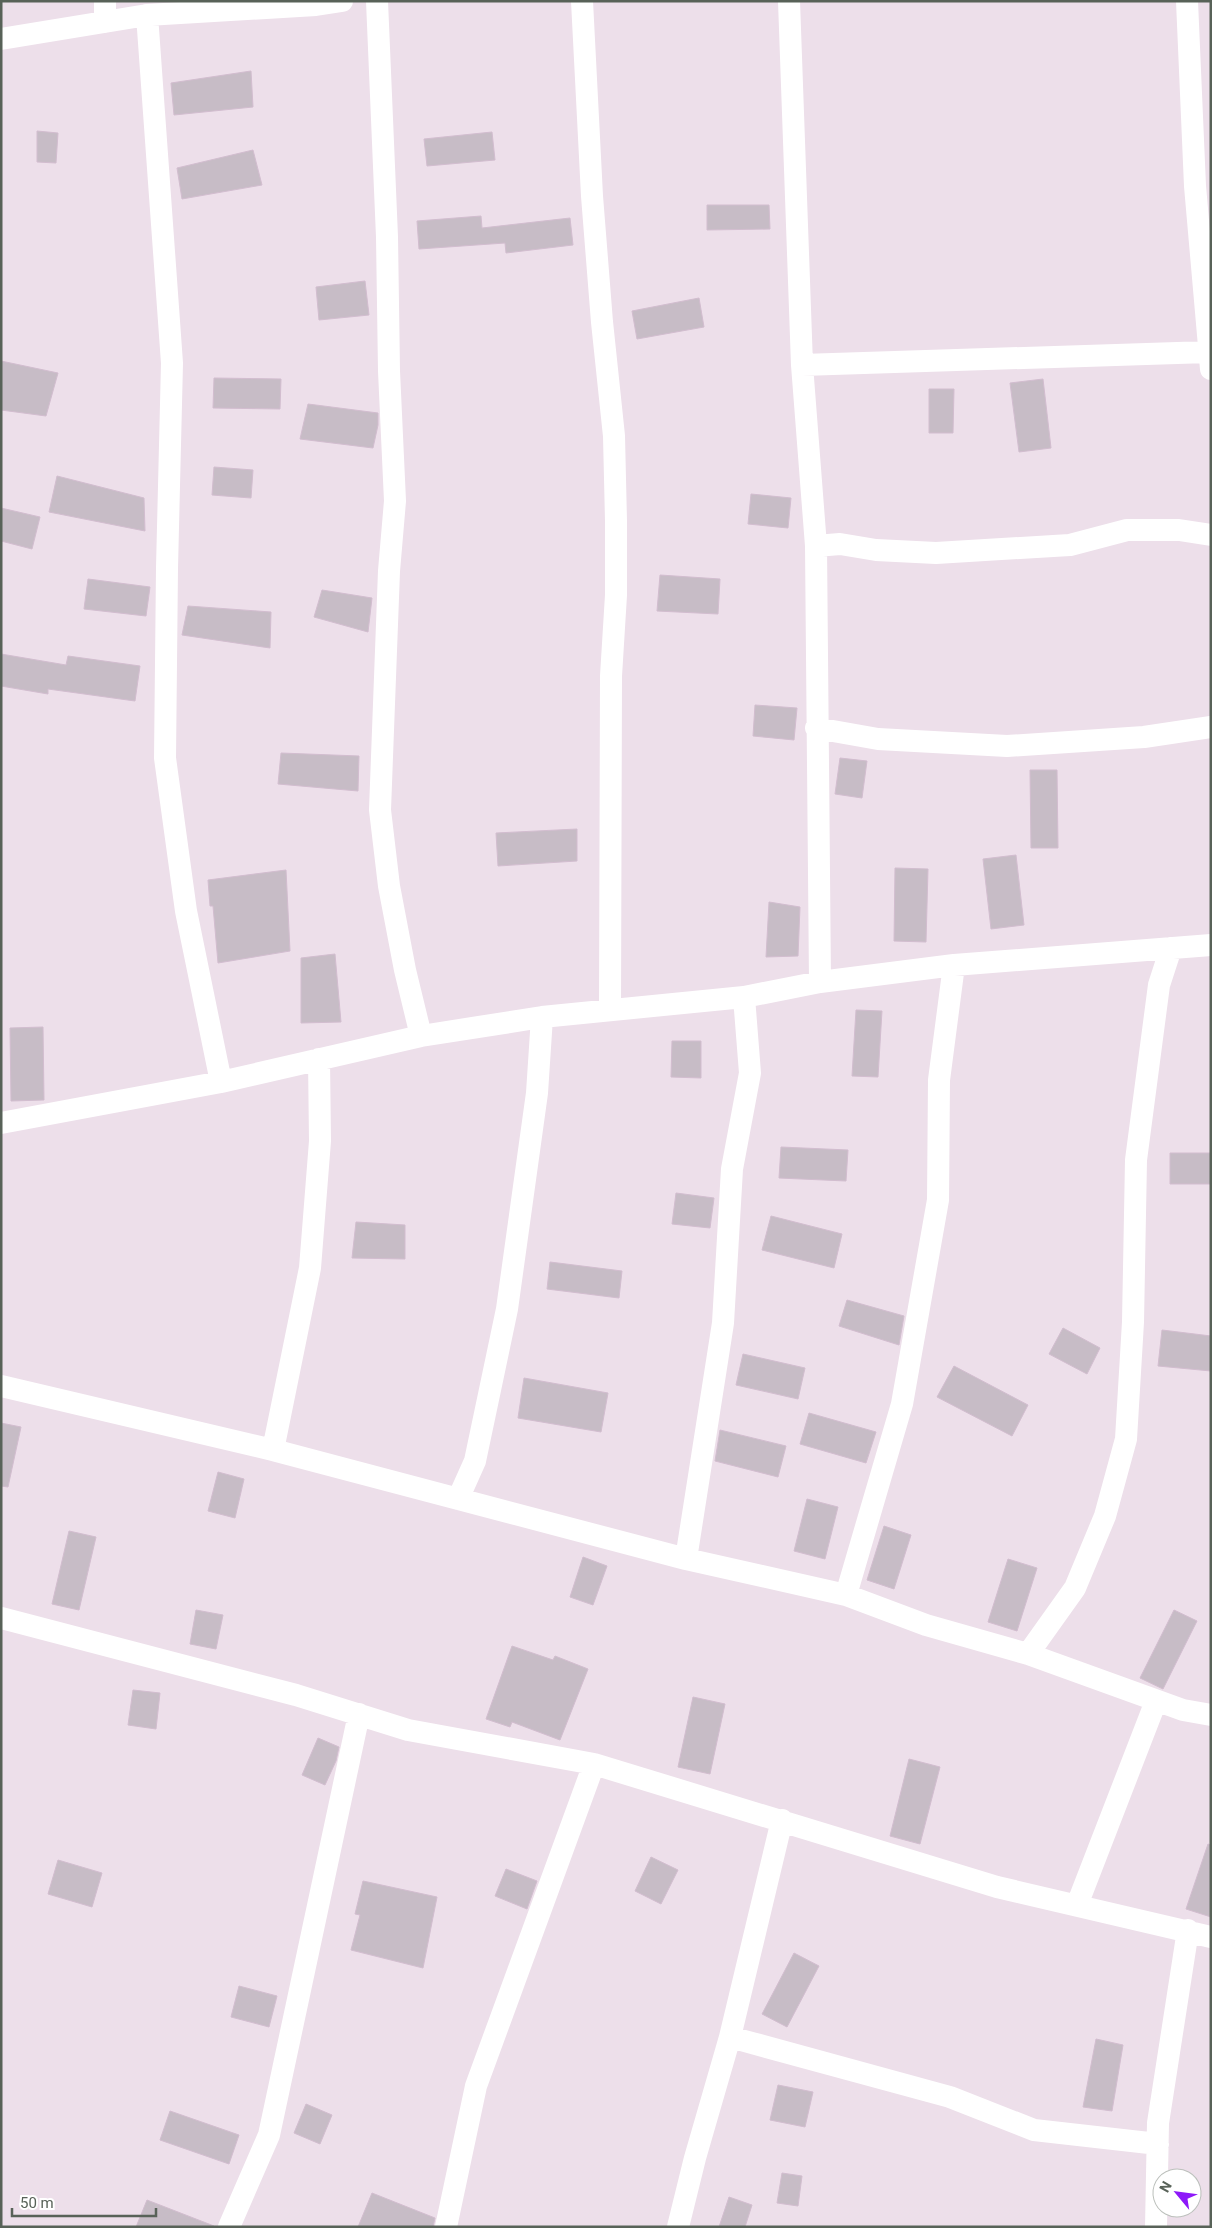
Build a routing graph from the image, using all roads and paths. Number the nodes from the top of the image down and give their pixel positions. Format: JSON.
{"nodes":[{"id":1,"x":342,"y":1,"type":"edge"},
{"id":2,"x":377,"y":1,"type":"edge"},
{"id":3,"x":582,"y":1,"type":"edge"},
{"id":4,"x":789,"y":1,"type":"edge"},
{"id":5,"x":1187,"y":1,"type":"edge"},
{"id":6,"x":316,"y":3,"type":"edge"},
{"id":7,"x":105,"y":11,"type":"edge"},
{"id":8,"x":147,"y":15,"type":"junction"},
{"id":9,"x":1,"y":39,"type":"edge"},
{"id":10,"x":1209,"y":360,"type":"edge"},
{"id":11,"x":802,"y":364,"type":"junction"},
{"id":12,"x":1211,"y":535,"type":"edge"},
{"id":13,"x":816,"y":546,"type":"junction"},
{"id":14,"x":1211,"y":727,"type":"edge"},
{"id":15,"x":816,"y":728,"type":"junction"},
{"id":16,"x":1211,"y":945,"type":"edge"},
{"id":17,"x":1171,"y":948,"type":"junction"},
{"id":18,"x":954,"y":965,"type":"junction"},
{"id":19,"x":820,"y":982,"type":"junction"},
{"id":20,"x":744,"y":998,"type":"junction"},
{"id":21,"x":610,"y":1009,"type":"junction"},
{"id":22,"x":542,"y":1017,"type":"junction"},
{"id":23,"x":421,"y":1036,"type":"junction"},
{"id":24,"x":318,"y":1059,"type":"junction"},
{"id":25,"x":220,"y":1082,"type":"junction"},
{"id":26,"x":1,"y":1123,"type":"edge"},
{"id":27,"x":1,"y":1386,"type":"edge"},
{"id":28,"x":273,"y":1450,"type":"junction"},
{"id":29,"x":458,"y":1499,"type":"junction"},
{"id":30,"x":686,"y":1559,"type":"junction"},
{"id":31,"x":846,"y":1595,"type":"junction"},
{"id":32,"x":1,"y":1618,"type":"edge"},
{"id":33,"x":1028,"y":1654,"type":"junction"},
{"id":34,"x":1156,"y":1701,"type":"junction"},
{"id":35,"x":359,"y":1714,"type":"junction"},
{"id":36,"x":1211,"y":1716,"type":"edge"},
{"id":37,"x":594,"y":1764,"type":"junction"},
{"id":38,"x":782,"y":1820,"type":"junction"},
{"id":39,"x":1077,"y":1905,"type":"junction"},
{"id":40,"x":1188,"y":1930,"type":"junction"},
{"id":41,"x":1211,"y":1937,"type":"edge"},
{"id":42,"x":730,"y":2037,"type":"junction"},
{"id":43,"x":1158,"y":2144,"type":"junction"},
{"id":44,"x":229,"y":2227,"type":"edge"},
{"id":45,"x":446,"y":2227,"type":"edge"},
{"id":46,"x":678,"y":2227,"type":"edge"},
{"id":47,"x":1156,"y":2227,"type":"edge"}],
"edges":[{"from":1,"to":6,"type":"street"},
{"from":2,"to":23,"type":"street"},
{"from":3,"to":21,"type":"street"},
{"from":4,"to":11,"type":"street"},
{"from":5,"to":10,"type":"street"},
{"from":6,"to":8,"type":"street"},
{"from":7,"to":8,"type":"street"},
{"from":7,"to":9,"type":"street"},
{"from":8,"to":25,"type":"street"},
{"from":10,"to":11,"type":"street"},
{"from":11,"to":13,"type":"street"},
{"from":12,"to":13,"type":"street"},
{"from":13,"to":15,"type":"street"},
{"from":14,"to":15,"type":"street"},
{"from":15,"to":19,"type":"street"},
{"from":16,"to":17,"type":"street"},
{"from":17,"to":18,"type":"street"},
{"from":17,"to":33,"type":"street"},
{"from":18,"to":19,"type":"street"},
{"from":18,"to":31,"type":"street"},
{"from":19,"to":20,"type":"street"},
{"from":20,"to":21,"type":"street"},
{"from":20,"to":30,"type":"street"},
{"from":21,"to":22,"type":"street"},
{"from":22,"to":23,"type":"street"},
{"from":22,"to":29,"type":"street"},
{"from":23,"to":24,"type":"street"},
{"from":24,"to":25,"type":"street"},
{"from":24,"to":28,"type":"street"},
{"from":25,"to":26,"type":"street"},
{"from":27,"to":28,"type":"street"},
{"from":28,"to":29,"type":"street"},
{"from":29,"to":30,"type":"street"},
{"from":30,"to":31,"type":"street"},
{"from":31,"to":33,"type":"street"},
{"from":32,"to":35,"type":"street"},
{"from":33,"to":34,"type":"street"},
{"from":34,"to":36,"type":"street"},
{"from":34,"to":39,"type":"street"},
{"from":35,"to":37,"type":"street"},
{"from":35,"to":44,"type":"street"},
{"from":37,"to":38,"type":"street"},
{"from":37,"to":45,"type":"street"},
{"from":38,"to":39,"type":"street"},
{"from":38,"to":42,"type":"street"},
{"from":39,"to":40,"type":"street"},
{"from":40,"to":41,"type":"street"},
{"from":40,"to":43,"type":"street"},
{"from":42,"to":43,"type":"street"},
{"from":42,"to":46,"type":"street"},
{"from":43,"to":47,"type":"street"}]}
